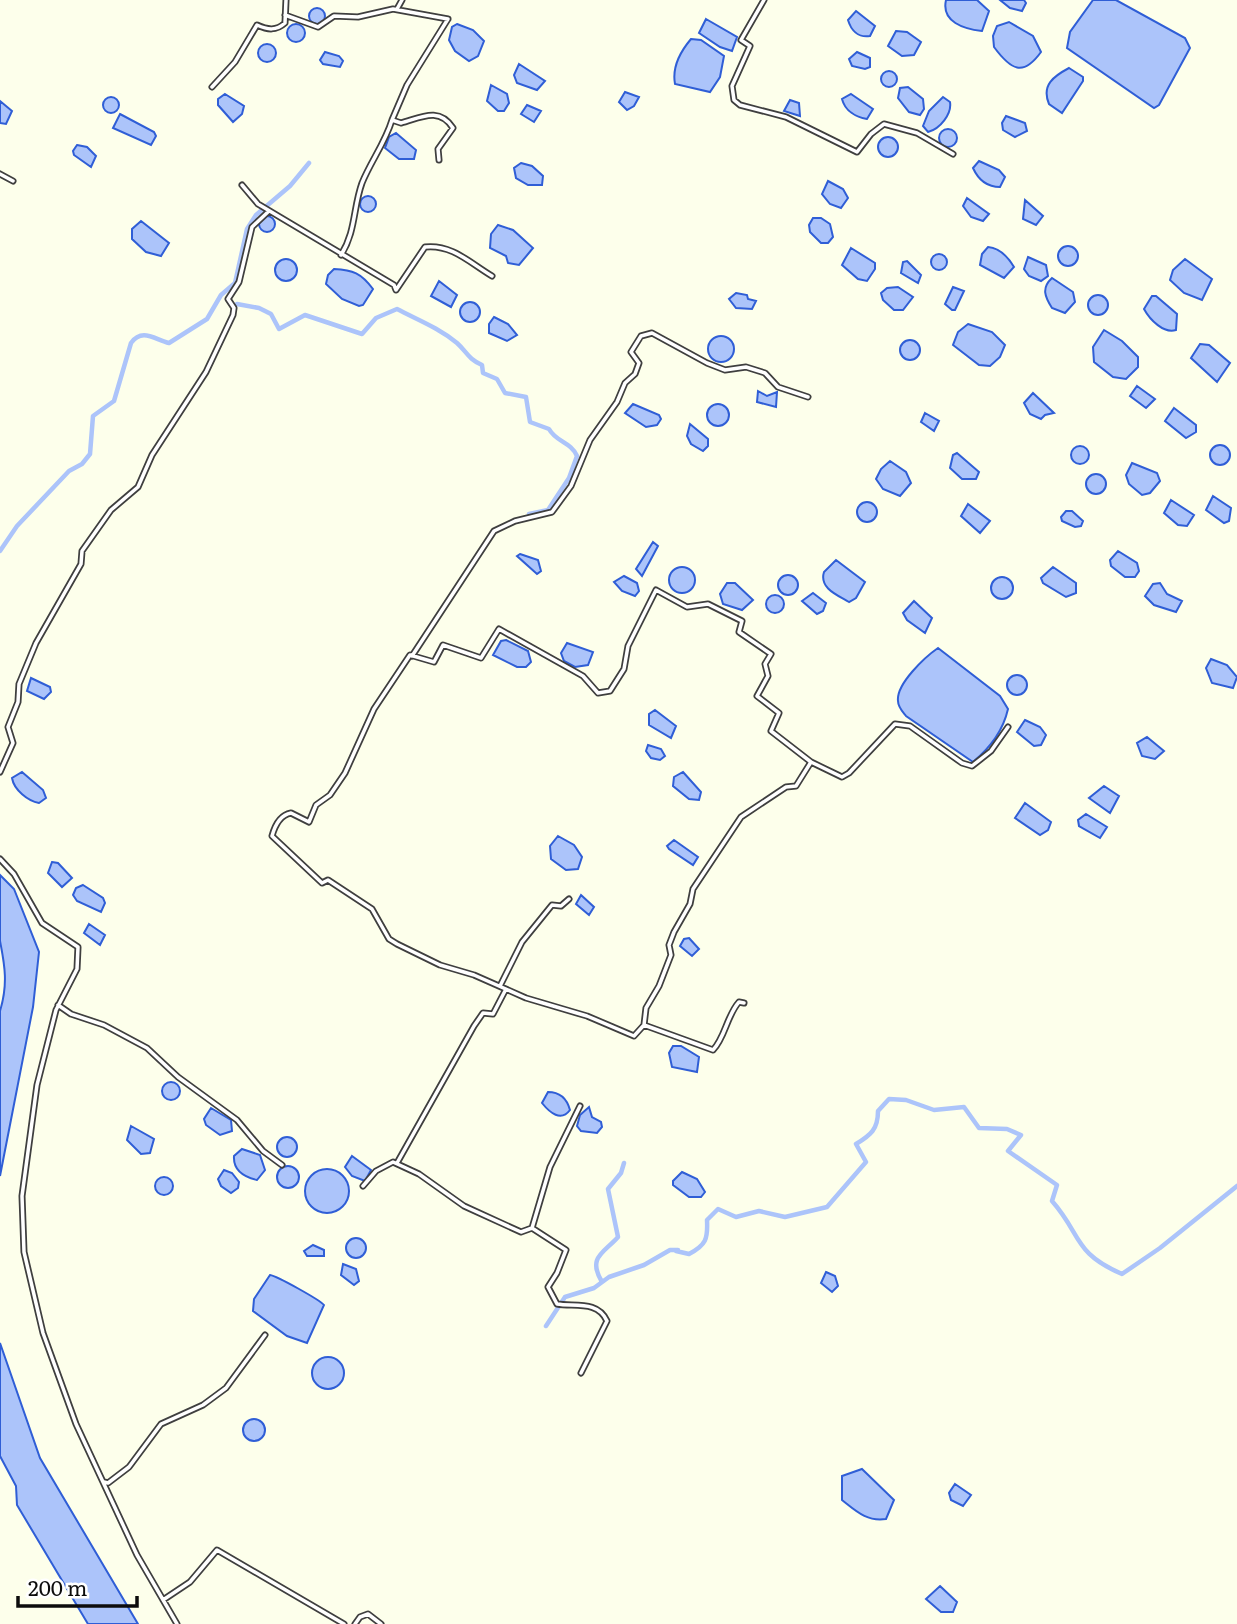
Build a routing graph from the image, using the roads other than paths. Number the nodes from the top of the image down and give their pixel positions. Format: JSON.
{"nodes":[{"id":1,"x":286,"y":0,"type":"edge"},
{"id":2,"x":402,"y":0,"type":"edge"},
{"id":3,"x":764,"y":0,"type":"edge"},
{"id":4,"x":397,"y":9,"type":"junction"},
{"id":5,"x":285,"y":15,"type":"junction"},
{"id":6,"x":212,"y":87,"type":"dead end"},
{"id":7,"x":392,"y":120,"type":"junction"},
{"id":8,"x":953,"y":154,"type":"dead end"},
{"id":9,"x":439,"y":160,"type":"dead end"},
{"id":10,"x":0,"y":174,"type":"edge"},
{"id":11,"x":13,"y":181,"type":"dead end"},
{"id":12,"x":242,"y":185,"type":"dead end"},
{"id":13,"x":269,"y":211,"type":"junction"},
{"id":14,"x":341,"y":255,"type":"junction"},
{"id":15,"x":492,"y":276,"type":"dead end"},
{"id":16,"x":808,"y":397,"type":"dead end"},
{"id":17,"x":412,"y":656,"type":"junction"},
{"id":18,"x":1008,"y":727,"type":"dead end"},
{"id":19,"x":811,"y":762,"type":"junction"},
{"id":20,"x":0,"y":772,"type":"edge"},
{"id":21,"x":0,"y":859,"type":"edge"},
{"id":22,"x":569,"y":899,"type":"dead end"},
{"id":23,"x":500,"y":986,"type":"junction"},
{"id":24,"x":506,"y":988,"type":"junction"},
{"id":25,"x":744,"y":1003,"type":"dead end"},
{"id":26,"x":58,"y":1005,"type":"junction"},
{"id":27,"x":644,"y":1025,"type":"junction"},
{"id":28,"x":580,"y":1106,"type":"dead end"},
{"id":29,"x":397,"y":1163,"type":"junction"},
{"id":30,"x":282,"y":1165,"type":"dead end"},
{"id":31,"x":363,"y":1186,"type":"dead end"},
{"id":32,"x":532,"y":1228,"type":"junction"},
{"id":33,"x":265,"y":1335,"type":"dead end"},
{"id":34,"x":581,"y":1373,"type":"dead end"},
{"id":35,"x":104,"y":1482,"type":"junction"},
{"id":36,"x":163,"y":1600,"type":"junction"},
{"id":37,"x":177,"y":1624,"type":"edge"},
{"id":38,"x":344,"y":1624,"type":"edge"},
{"id":39,"x":355,"y":1624,"type":"edge"},
{"id":40,"x":381,"y":1624,"type":"edge"}],
"edges":[{"from":1,"to":5,"type":"street"},
{"from":2,"to":4,"type":"street"},
{"from":3,"to":8,"type":"street"},
{"from":4,"to":5,"type":"street"},
{"from":4,"to":7,"type":"street"},
{"from":5,"to":6,"type":"street"},
{"from":7,"to":9,"type":"street"},
{"from":7,"to":14,"type":"street"},
{"from":10,"to":11,"type":"street"},
{"from":12,"to":13,"type":"street"},
{"from":13,"to":14,"type":"street"},
{"from":13,"to":20,"type":"street"},
{"from":14,"to":15,"type":"street"},
{"from":16,"to":17,"type":"street"},
{"from":17,"to":19,"type":"street"},
{"from":17,"to":23,"type":"street"},
{"from":18,"to":19,"type":"street"},
{"from":19,"to":27,"type":"street"},
{"from":21,"to":26,"type":"street"},
{"from":22,"to":23,"type":"street"},
{"from":23,"to":24,"type":"street"},
{"from":24,"to":27,"type":"street"},
{"from":24,"to":29,"type":"street"},
{"from":25,"to":27,"type":"street"},
{"from":26,"to":30,"type":"street"},
{"from":26,"to":35,"type":"street"},
{"from":28,"to":32,"type":"street"},
{"from":29,"to":31,"type":"street"},
{"from":29,"to":32,"type":"street"},
{"from":32,"to":34,"type":"street"},
{"from":33,"to":35,"type":"street"},
{"from":35,"to":36,"type":"street"},
{"from":36,"to":37,"type":"street"},
{"from":36,"to":38,"type":"street"},
{"from":39,"to":40,"type":"street"}]}
